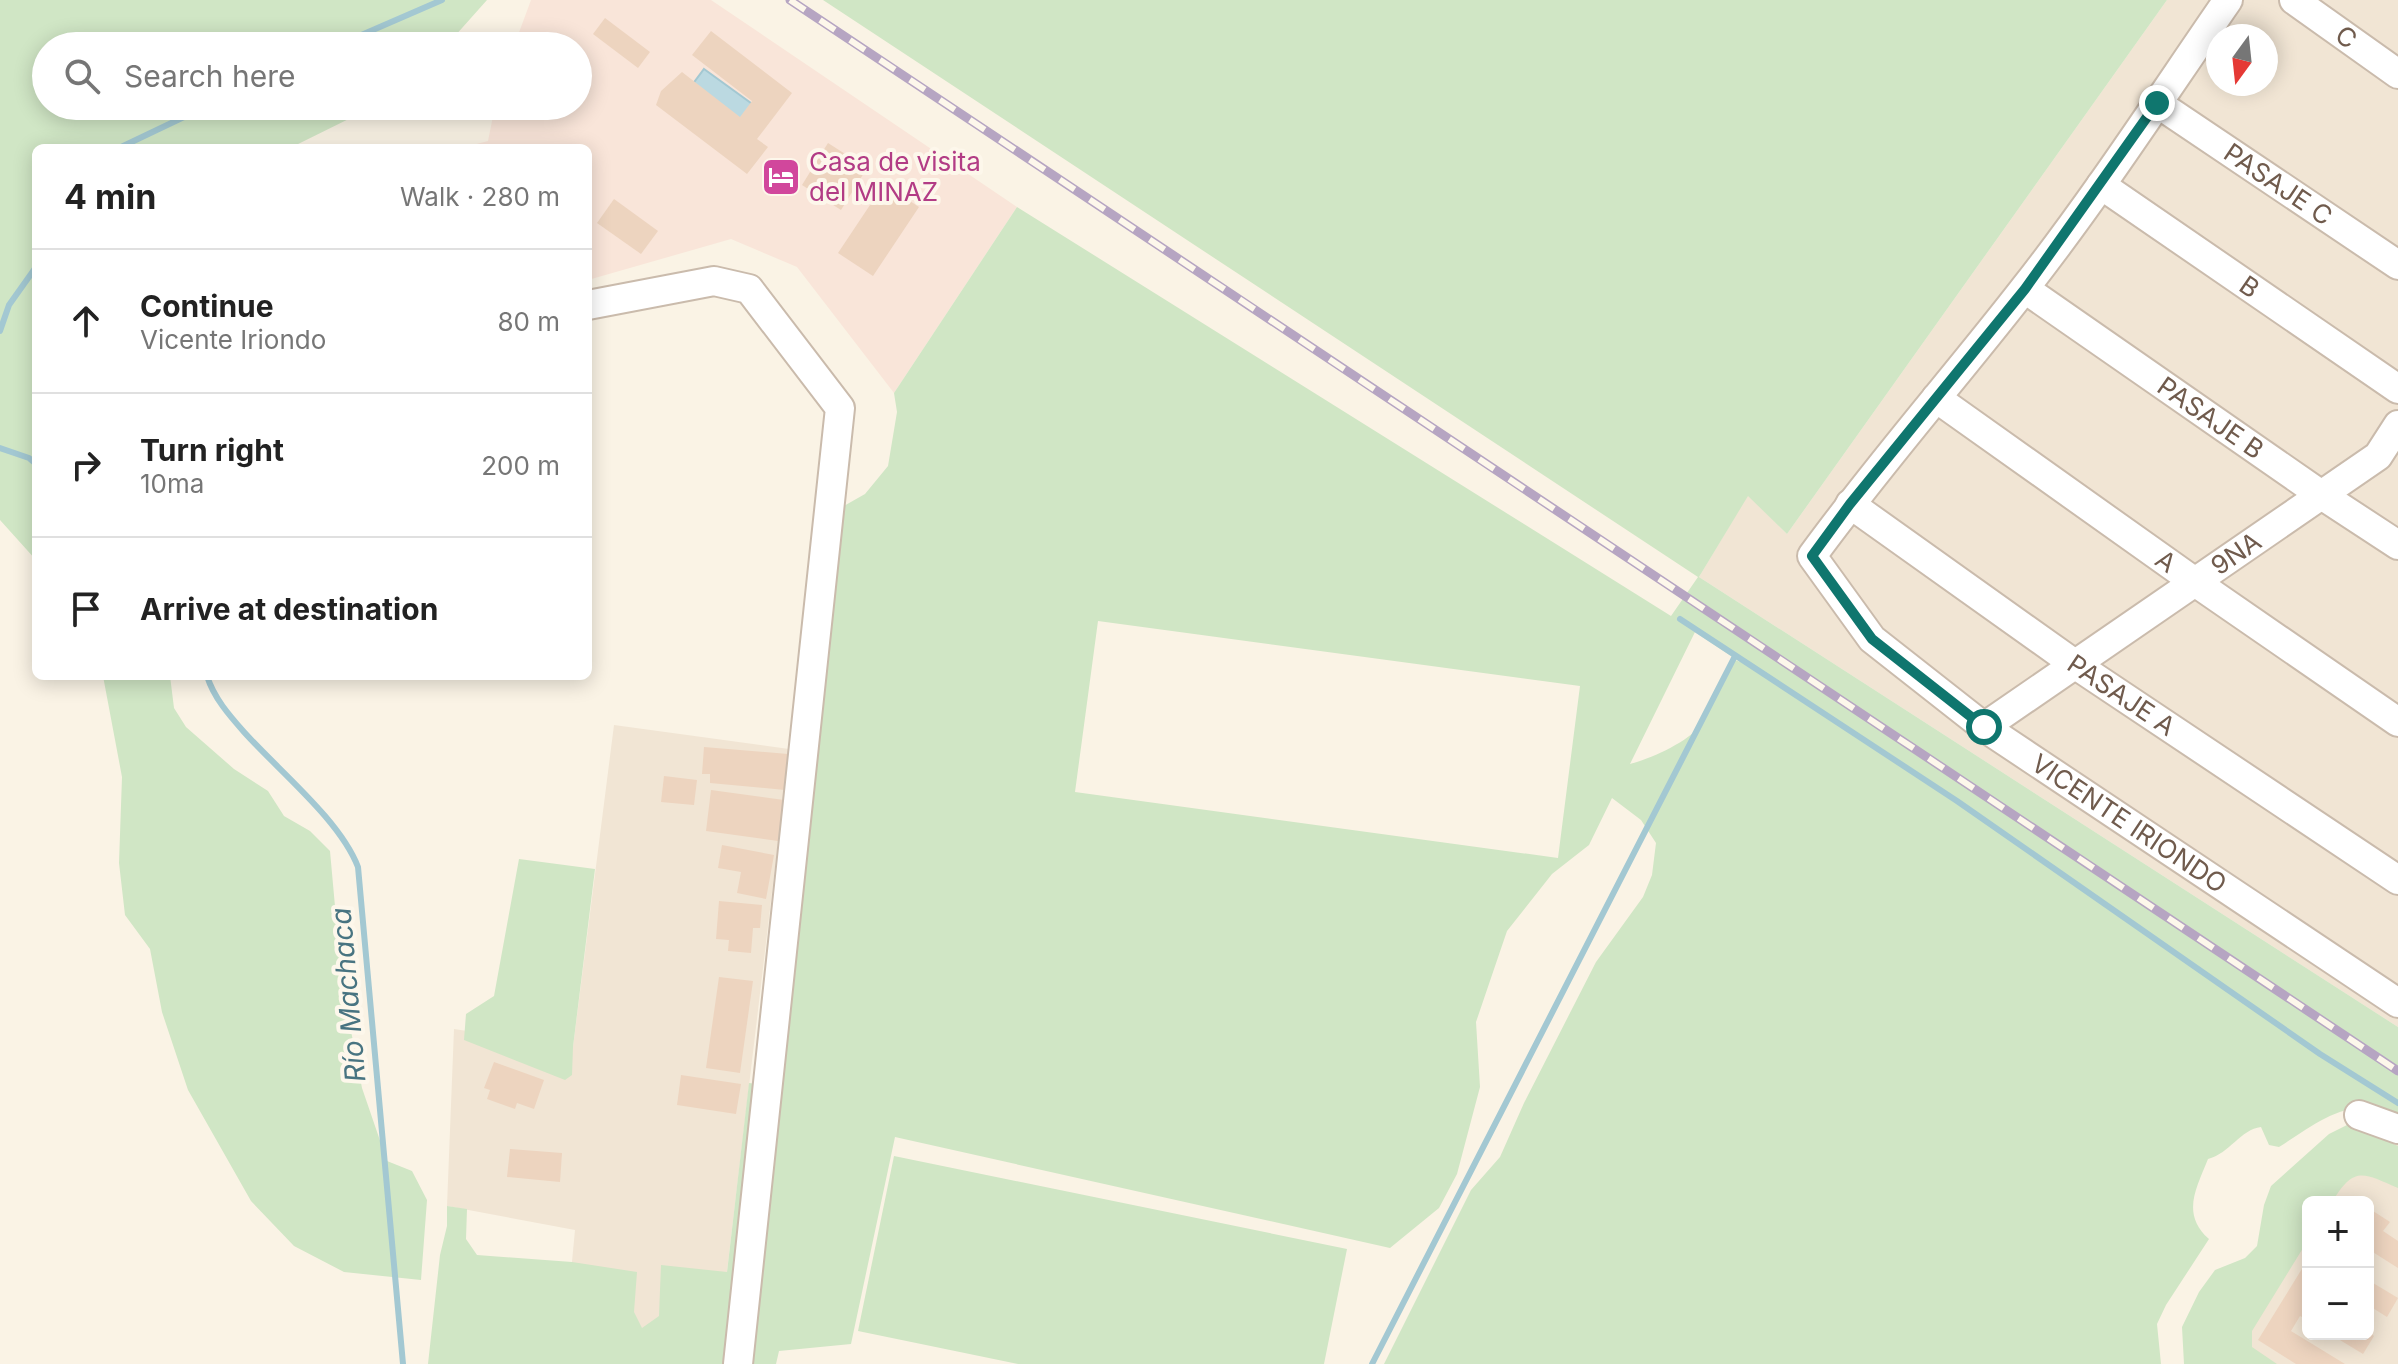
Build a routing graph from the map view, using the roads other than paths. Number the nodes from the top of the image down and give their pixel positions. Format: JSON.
{"nodes":[{"id":1,"x":2228,"y":0,"type":"edge"},
{"id":2,"x":2294,"y":0,"type":"edge"},
{"id":3,"x":2398,"y":74,"type":"edge"},
{"id":4,"x":2157,"y":103,"type":"junction"},
{"id":5,"x":2101,"y":185,"type":"junction"},
{"id":6,"x":2398,"y":265,"type":"edge"},
{"id":7,"x":2025,"y":289,"type":"junction"},
{"id":8,"x":592,"y":304,"type":"edge"},
{"id":9,"x":2398,"y":389,"type":"edge"},
{"id":10,"x":1936,"y":398,"type":"junction"},
{"id":11,"x":2398,"y":425,"type":"edge"},
{"id":12,"x":2320,"y":494,"type":"junction"},
{"id":13,"x":1850,"y":504,"type":"junction"},
{"id":14,"x":2398,"y":545,"type":"edge"},
{"id":15,"x":2195,"y":582,"type":"junction"},
{"id":16,"x":2076,"y":665,"type":"junction"},
{"id":17,"x":2398,"y":722,"type":"edge"},
{"id":18,"x":1984,"y":727,"type":"junction"},
{"id":19,"x":2398,"y":880,"type":"edge"},
{"id":20,"x":2398,"y":1002,"type":"edge"},
{"id":21,"x":2359,"y":1115,"type":"dead end"},
{"id":22,"x":2398,"y":1129,"type":"edge"},
{"id":23,"x":738,"y":1364,"type":"edge"}],
"edges":[{"from":1,"to":4,"type":"street"},
{"from":2,"to":3,"type":"street","name":"C"},
{"from":4,"to":5,"type":"street"},
{"from":4,"to":6,"type":"street","name":"PASAJE C"},
{"from":5,"to":7,"type":"street"},
{"from":5,"to":9,"type":"street","name":"B"},
{"from":7,"to":10,"type":"street"},
{"from":7,"to":12,"type":"street","name":"PASAJE B"},
{"from":8,"to":23,"type":"street"},
{"from":10,"to":13,"type":"street"},
{"from":10,"to":15,"type":"street","name":"A"},
{"from":11,"to":12,"type":"street","name":"9NA"},
{"from":12,"to":14,"type":"street","name":"PASAJE B"},
{"from":12,"to":15,"type":"street","name":"9NA"},
{"from":13,"to":16,"type":"street","name":"PASAJE A"},
{"from":13,"to":18,"type":"street","name":"VICENTE IRIONDO"},
{"from":15,"to":16,"type":"street","name":"9NA"},
{"from":15,"to":17,"type":"street","name":"A"},
{"from":16,"to":18,"type":"street","name":"9NA"},
{"from":16,"to":19,"type":"street","name":"PASAJE A"},
{"from":18,"to":20,"type":"street","name":"VICENTE IRIONDO"},
{"from":21,"to":22,"type":"street"}]}
